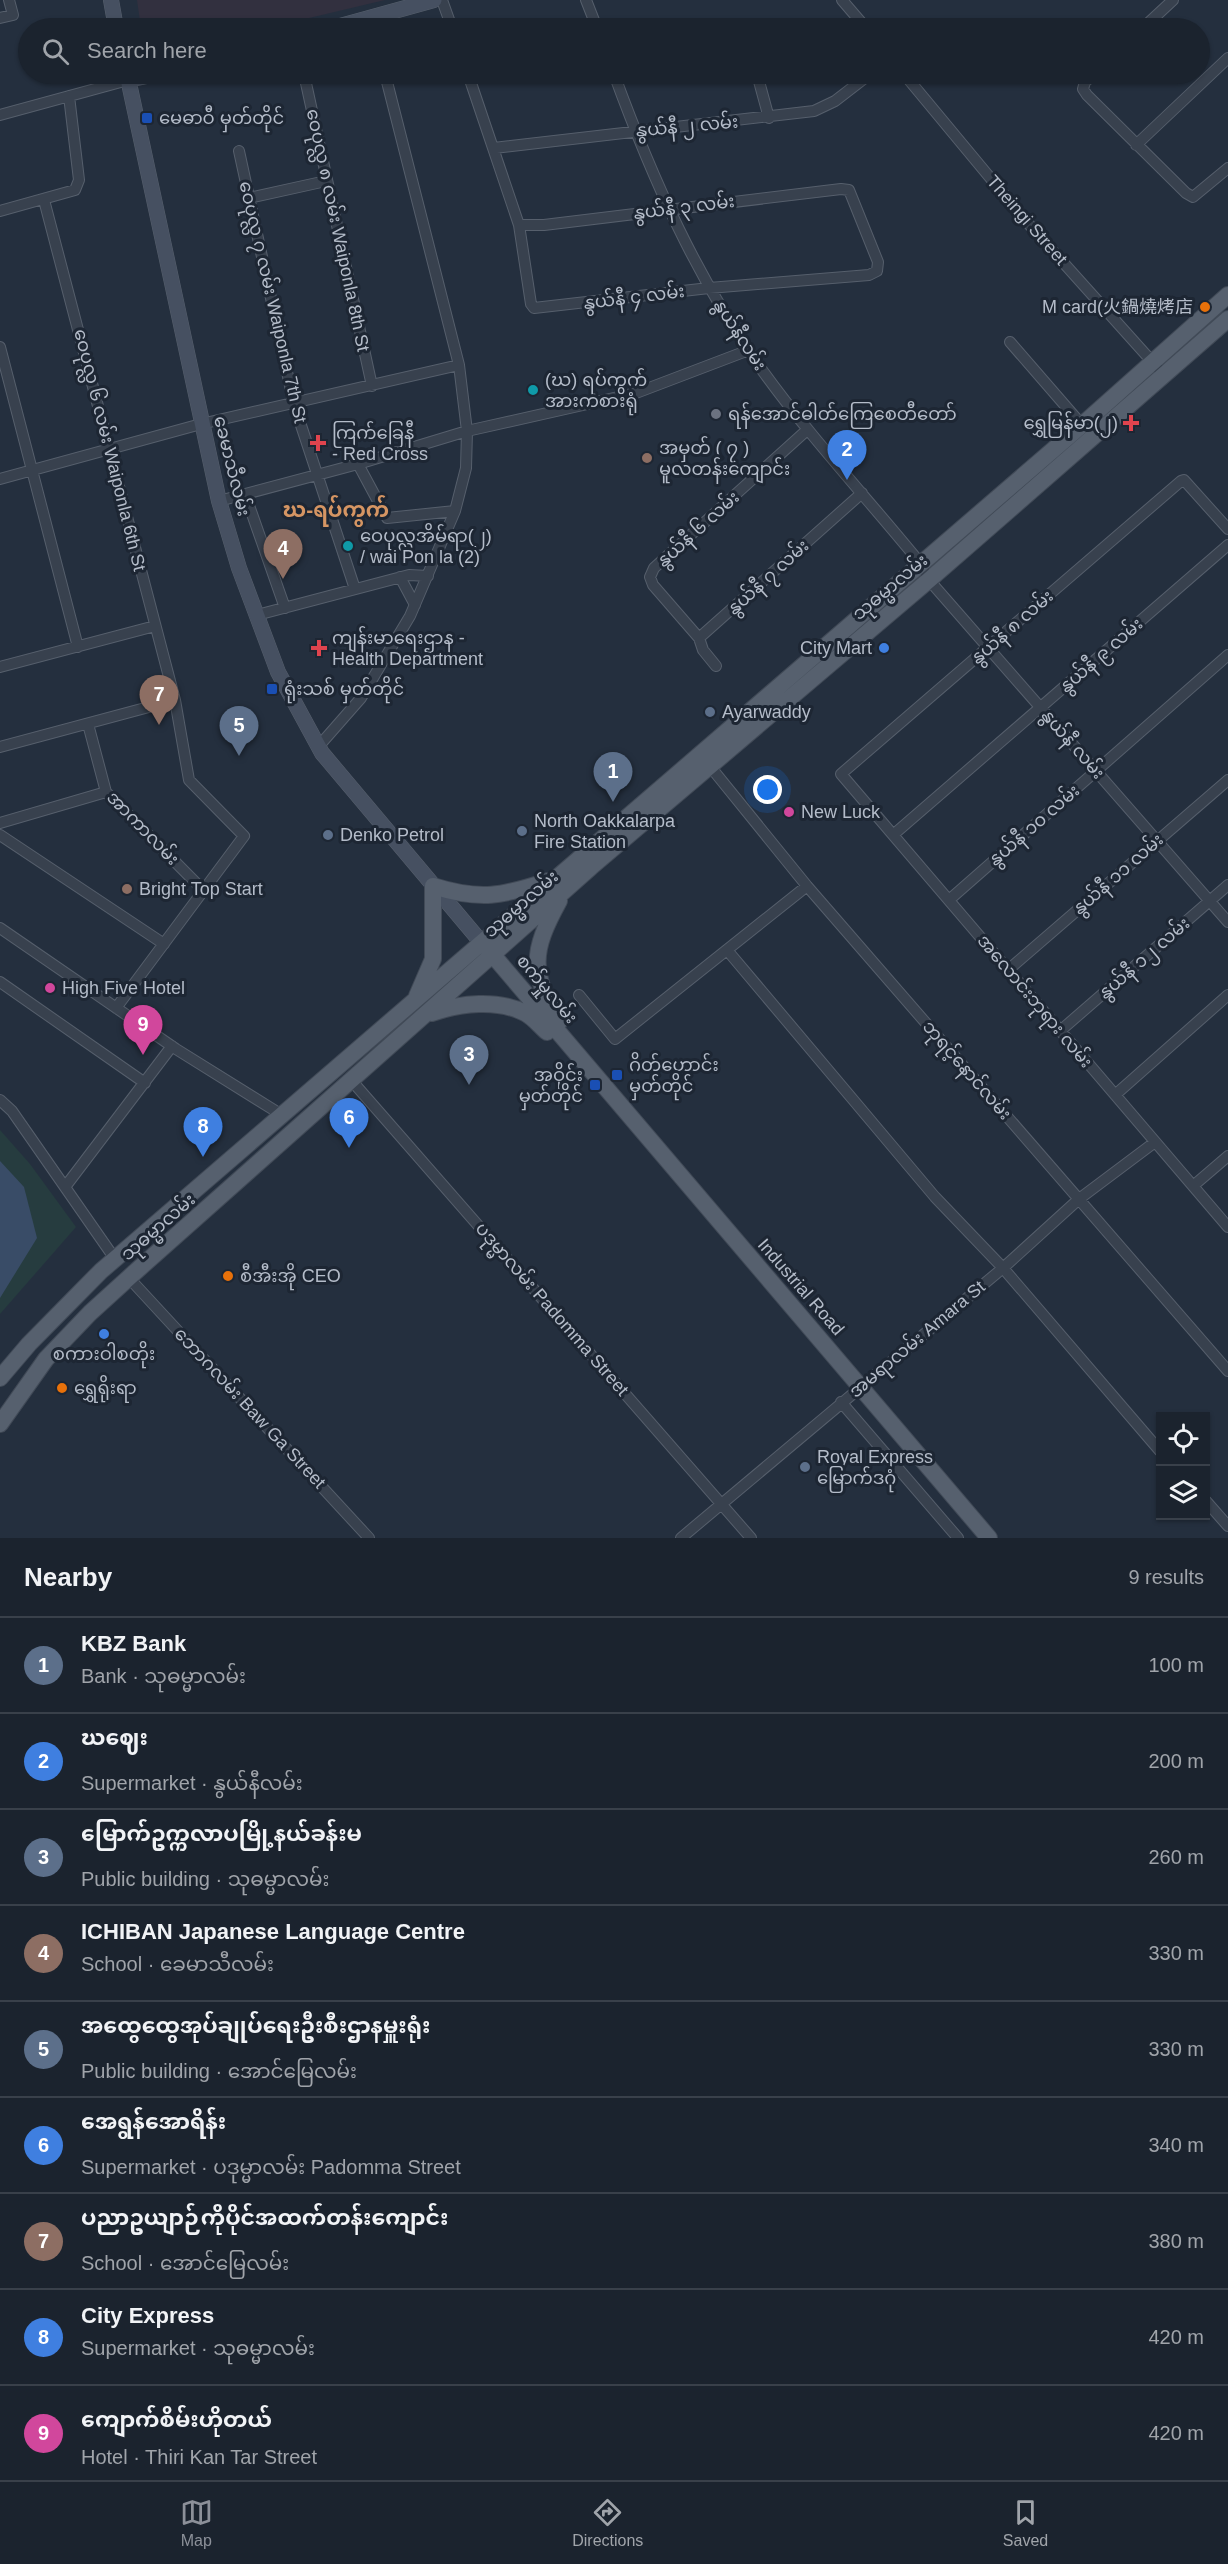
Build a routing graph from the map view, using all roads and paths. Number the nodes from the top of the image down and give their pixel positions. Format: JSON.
{"nodes":[{"id":1,"x":9,"y":0,"type":"edge"},
{"id":2,"x":111,"y":0,"type":"edge"},
{"id":3,"x":434,"y":0,"type":"edge"},
{"id":4,"x":442,"y":0,"type":"edge"},
{"id":5,"x":586,"y":0,"type":"edge"},
{"id":6,"x":842,"y":0,"type":"edge"},
{"id":7,"x":1173,"y":0,"type":"edge"},
{"id":8,"x":0,"y":18,"type":"edge"},
{"id":9,"x":114,"y":18,"type":"edge"},
{"id":10,"x":385,"y":18,"type":"edge"},
{"id":11,"x":448,"y":18,"type":"edge"},
{"id":12,"x":593,"y":18,"type":"edge"},
{"id":13,"x":857,"y":18,"type":"edge"},
{"id":14,"x":1154,"y":18,"type":"edge"},
{"id":15,"x":1228,"y":58,"type":"edge"},
{"id":16,"x":1210,"y":75,"type":"edge"},
{"id":17,"x":106,"y":84,"type":"edge"},
{"id":18,"x":129,"y":84,"type":"edge"},
{"id":19,"x":306,"y":84,"type":"edge"},
{"id":20,"x":388,"y":84,"type":"edge"},
{"id":21,"x":472,"y":84,"type":"edge"},
{"id":22,"x":618,"y":84,"type":"edge"},
{"id":23,"x":760,"y":84,"type":"edge"},
{"id":24,"x":857,"y":84,"type":"edge"},
{"id":25,"x":912,"y":84,"type":"edge"},
{"id":26,"x":1084,"y":84,"type":"edge"},
{"id":27,"x":1201,"y":84,"type":"edge"},
{"id":28,"x":69,"y":96,"type":"junction"},
{"id":29,"x":0,"y":115,"type":"edge"},
{"id":30,"x":769,"y":118,"type":"junction"},
{"id":31,"x":634,"y":130,"type":"junction"},
{"id":32,"x":1136,"y":145,"type":"junction"},
{"id":33,"x":494,"y":148,"type":"junction"},
{"id":34,"x":239,"y":151,"type":"dead end"},
{"id":35,"x":1228,"y":168,"type":"edge"},
{"id":36,"x":326,"y":181,"type":"junction"},
{"id":37,"x":249,"y":198,"type":"junction"},
{"id":38,"x":45,"y":200,"type":"junction"},
{"id":39,"x":667,"y":209,"type":"junction"},
{"id":40,"x":0,"y":212,"type":"edge"},
{"id":41,"x":519,"y":225,"type":"junction"},
{"id":42,"x":877,"y":271,"type":"joint"},
{"id":43,"x":709,"y":288,"type":"junction"},
{"id":44,"x":1228,"y":296,"type":"edge"},
{"id":45,"x":1228,"y":319,"type":"edge"},
{"id":46,"x":1010,"y":342,"type":"dead end"},
{"id":47,"x":0,"y":347,"type":"edge"},
{"id":48,"x":749,"y":350,"type":"junction"},
{"id":49,"x":459,"y":365,"type":"junction"},
{"id":50,"x":1159,"y":369,"type":"junction"},
{"id":51,"x":372,"y":386,"type":"junction"},
{"id":52,"x":294,"y":404,"type":"junction"},
{"id":53,"x":201,"y":424,"type":"junction"},
{"id":54,"x":1082,"y":425,"type":"junction"},
{"id":55,"x":807,"y":430,"type":"junction"},
{"id":56,"x":467,"y":431,"type":"junction"},
{"id":57,"x":109,"y":449,"type":"junction"},
{"id":58,"x":358,"y":464,"type":"junction"},
{"id":59,"x":33,"y":470,"type":"junction"},
{"id":60,"x":316,"y":475,"type":"junction"},
{"id":61,"x":0,"y":479,"type":"edge"},
{"id":62,"x":862,"y":493,"type":"junction"},
{"id":63,"x":245,"y":494,"type":"junction"},
{"id":64,"x":219,"y":501,"type":"junction"},
{"id":65,"x":455,"y":511,"type":"junction"},
{"id":66,"x":1228,"y":529,"type":"edge"},
{"id":67,"x":1228,"y":545,"type":"edge"},
{"id":68,"x":921,"y":564,"type":"junction"},
{"id":69,"x":428,"y":576,"type":"junction"},
{"id":70,"x":400,"y":577,"type":"junction"},
{"id":71,"x":930,"y":580,"type":"junction"},
{"id":72,"x":355,"y":589,"type":"junction"},
{"id":73,"x":415,"y":605,"type":"junction"},
{"id":74,"x":285,"y":608,"type":"junction"},
{"id":75,"x":257,"y":615,"type":"junction"},
{"id":76,"x":155,"y":626,"type":"junction"},
{"id":77,"x":699,"y":638,"type":"junction"},
{"id":78,"x":990,"y":646,"type":"junction"},
{"id":79,"x":78,"y":647,"type":"junction"},
{"id":80,"x":1228,"y":655,"type":"edge"},
{"id":81,"x":716,"y":666,"type":"dead end"},
{"id":82,"x":0,"y":667,"type":"edge"},
{"id":83,"x":175,"y":700,"type":"junction"},
{"id":84,"x":1041,"y":707,"type":"junction"},
{"id":85,"x":88,"y":723,"type":"junction"},
{"id":86,"x":0,"y":747,"type":"edge"},
{"id":87,"x":318,"y":747,"type":"junction"},
{"id":88,"x":709,"y":765,"type":"junction"},
{"id":89,"x":1096,"y":771,"type":"junction"},
{"id":90,"x":841,"y":774,"type":"joint"},
{"id":91,"x":1228,"y":780,"type":"edge"},
{"id":92,"x":106,"y":792,"type":"junction"},
{"id":93,"x":0,"y":823,"type":"edge"},
{"id":94,"x":0,"y":835,"type":"edge"},
{"id":95,"x":893,"y":835,"type":"junction"},
{"id":96,"x":1157,"y":840,"type":"junction"},
{"id":97,"x":559,"y":885,"type":"junction"},
{"id":98,"x":1228,"y":885,"type":"edge"},
{"id":99,"x":433,"y":886,"type":"junction"},
{"id":100,"x":807,"y":886,"type":"junction"},
{"id":101,"x":203,"y":890,"type":"junction"},
{"id":102,"x":949,"y":900,"type":"junction"},
{"id":103,"x":1209,"y":902,"type":"junction"},
{"id":104,"x":1228,"y":922,"type":"edge"},
{"id":105,"x":0,"y":928,"type":"edge"},
{"id":106,"x":164,"y":944,"type":"junction"},
{"id":107,"x":487,"y":948,"type":"junction"},
{"id":108,"x":727,"y":950,"type":"junction"},
{"id":109,"x":1008,"y":970,"type":"junction"},
{"id":110,"x":0,"y":982,"type":"edge"},
{"id":111,"x":579,"y":995,"type":"dead end"},
{"id":112,"x":1228,"y":995,"type":"edge"},
{"id":113,"x":413,"y":1002,"type":"junction"},
{"id":114,"x":116,"y":1008,"type":"junction"},
{"id":115,"x":425,"y":1016,"type":"junction"},
{"id":116,"x":1060,"y":1031,"type":"junction"},
{"id":117,"x":172,"y":1046,"type":"junction"},
{"id":118,"x":582,"y":1061,"type":"junction"},
{"id":119,"x":352,"y":1081,"type":"junction"},
{"id":120,"x":145,"y":1083,"type":"junction"},
{"id":121,"x":1115,"y":1095,"type":"junction"},
{"id":122,"x":0,"y":1100,"type":"edge"},
{"id":123,"x":279,"y":1117,"type":"junction"},
{"id":124,"x":1155,"y":1142,"type":"junction"},
{"id":125,"x":1228,"y":1156,"type":"edge"},
{"id":126,"x":1193,"y":1186,"type":"junction"},
{"id":127,"x":65,"y":1187,"type":"junction"},
{"id":128,"x":1079,"y":1199,"type":"junction"},
{"id":129,"x":1228,"y":1227,"type":"edge"},
{"id":130,"x":115,"y":1259,"type":"junction"},
{"id":131,"x":1003,"y":1268,"type":"junction"},
{"id":132,"x":129,"y":1278,"type":"junction"},
{"id":133,"x":1228,"y":1371,"type":"edge"},
{"id":134,"x":0,"y":1377,"type":"edge"},
{"id":135,"x":861,"y":1387,"type":"junction"},
{"id":136,"x":841,"y":1402,"type":"junction"},
{"id":137,"x":0,"y":1424,"type":"edge"},
{"id":138,"x":1156,"y":1445,"type":"edge"},
{"id":139,"x":722,"y":1504,"type":"junction"},
{"id":140,"x":1210,"y":1506,"type":"edge"},
{"id":141,"x":1228,"y":1526,"type":"edge"},
{"id":142,"x":369,"y":1538,"type":"edge"},
{"id":143,"x":681,"y":1538,"type":"edge"},
{"id":144,"x":751,"y":1538,"type":"edge"},
{"id":145,"x":958,"y":1538,"type":"edge"},
{"id":146,"x":989,"y":1538,"type":"edge"}],
"edges":[{"from":1,"to":8,"type":"street"},
{"from":2,"to":9,"type":"main road"},
{"from":3,"to":10,"type":"main road"},
{"from":4,"to":11,"type":"street"},
{"from":5,"to":12,"type":"street"},
{"from":6,"to":13,"type":"street"},
{"from":7,"to":14,"type":"street"},
{"from":15,"to":16,"type":"street"},
{"from":17,"to":28,"type":"street"},
{"from":18,"to":53,"type":"main road","name":"ခေမာသီလမ်း"},
{"from":19,"to":36,"type":"street","name":"ဝေပုလ္လ ၈ လမ်း Waiponla 8th St"},
{"from":20,"to":49,"type":"street"},
{"from":21,"to":33,"type":"street"},
{"from":22,"to":31,"type":"street","name":"နွယ်နီလမ်း"},
{"from":23,"to":30,"type":"street"},
{"from":24,"to":30,"type":"street","name":"နွယ်နီ ၂ လမ်း"},
{"from":25,"to":50,"type":"street","name":"Theingi Street"},
{"from":26,"to":32,"type":"street"},
{"from":27,"to":32,"type":"street"},
{"from":28,"to":29,"type":"street"},
{"from":28,"to":38,"type":"street"},
{"from":30,"to":31,"type":"street","name":"နွယ်နီ ၂ လမ်း"},
{"from":31,"to":33,"type":"street","name":"နွယ်နီ ၂ လမ်း"},
{"from":31,"to":39,"type":"street","name":"နွယ်နီလမ်း"},
{"from":32,"to":35,"type":"street"},
{"from":33,"to":41,"type":"street"},
{"from":34,"to":37,"type":"street","name":"ဝေပုလ္လ ၇ လမ်း Waiponla 7th St"},
{"from":36,"to":37,"type":"street"},
{"from":36,"to":51,"type":"street","name":"ဝေပုလ္လ ၈ လမ်း Waiponla 8th St"},
{"from":37,"to":52,"type":"street","name":"ဝေပုလ္လ ၇ လမ်း Waiponla 7th St"},
{"from":38,"to":40,"type":"street"},
{"from":38,"to":57,"type":"street","name":"ဝေပုလ္လ ၆ လမ်း Waiponla 6th St"},
{"from":39,"to":41,"type":"street","name":"နွယ်နီ ၃ လမ်း"},
{"from":39,"to":42,"type":"street","name":"နွယ်နီ ၃ လမ်း"},
{"from":39,"to":43,"type":"street","name":"နွယ်နီလမ်း"},
{"from":41,"to":43,"type":"street","name":"နွယ်နီ ၄ လမ်း"},
{"from":42,"to":43,"type":"street","name":"နွယ်နီ ၄ လမ်း"},
{"from":43,"to":48,"type":"street","name":"နွယ်နီလမ်း"},
{"from":44,"to":50,"type":"main road","name":"သုဓမ္မာလမ်း"},
{"from":45,"to":50,"type":"main road","name":"သုဓမ္မာလမ်း"},
{"from":46,"to":54,"type":"street"},
{"from":47,"to":59,"type":"street"},
{"from":48,"to":55,"type":"street","name":"နွယ်နီလမ်း"},
{"from":48,"to":56,"type":"street"},
{"from":49,"to":51,"type":"street"},
{"from":49,"to":56,"type":"street"},
{"from":50,"to":54,"type":"main road","name":"သုဓမ္မာလမ်း"},
{"from":50,"to":71,"type":"main road","name":"သုဓမ္မာလမ်း"},
{"from":51,"to":52,"type":"street"},
{"from":52,"to":53,"type":"street"},
{"from":52,"to":60,"type":"street","name":"ဝေပုလ္လ ၇ လမ်း Waiponla 7th St"},
{"from":53,"to":57,"type":"street"},
{"from":53,"to":64,"type":"main road","name":"ခေမာသီလမ်း"},
{"from":54,"to":68,"type":"main road","name":"သုဓမ္မာလမ်း"},
{"from":55,"to":62,"type":"street","name":"နွယ်နီလမ်း"},
{"from":55,"to":77,"type":"street","name":"နွယ်နီ ၆ လမ်း"},
{"from":56,"to":58,"type":"street"},
{"from":56,"to":65,"type":"street"},
{"from":57,"to":59,"type":"street"},
{"from":57,"to":76,"type":"street","name":"ဝေပုလ္လ ၆ လမ်း Waiponla 6th St"},
{"from":58,"to":60,"type":"street"},
{"from":58,"to":65,"type":"street"},
{"from":59,"to":61,"type":"street"},
{"from":59,"to":79,"type":"street"},
{"from":60,"to":63,"type":"street"},
{"from":60,"to":72,"type":"street","name":"ဝေပုလ္လ ၇ လမ်း Waiponla 7th St"},
{"from":62,"to":68,"type":"street","name":"နွယ်နီလမ်း"},
{"from":62,"to":77,"type":"street","name":"နွယ်နီ ၇ လမ်း"},
{"from":63,"to":64,"type":"street"},
{"from":63,"to":74,"type":"street"},
{"from":64,"to":75,"type":"main road","name":"ခေမာသီလမ်း"},
{"from":65,"to":69,"type":"street"},
{"from":66,"to":78,"type":"street","name":"နွယ်နီ ၈ လမ်း"},
{"from":67,"to":84,"type":"street","name":"နွယ်နီ ၉ လမ်း"},
{"from":68,"to":71,"type":"street","name":"နွယ်နီ လမ်း"},
{"from":68,"to":97,"type":"main road","name":"သုဓမ္မာလမ်း"},
{"from":69,"to":70,"type":"street"},
{"from":69,"to":73,"type":"street"},
{"from":70,"to":72,"type":"street"},
{"from":70,"to":73,"type":"street"},
{"from":71,"to":78,"type":"street","name":"နွယ်နီ လမ်း"},
{"from":71,"to":88,"type":"main road","name":"သုဓမ္မာလမ်း"},
{"from":72,"to":74,"type":"street"},
{"from":73,"to":87,"type":"street"},
{"from":74,"to":75,"type":"street"},
{"from":75,"to":87,"type":"main road","name":"ခေမာသီလမ်း"},
{"from":76,"to":79,"type":"street"},
{"from":76,"to":83,"type":"street","name":"ဝေပုလ္လ ၆ လမ်း Waiponla 6th St"},
{"from":77,"to":81,"type":"street"},
{"from":78,"to":84,"type":"street","name":"နွယ်နီ လမ်း"},
{"from":78,"to":90,"type":"street","name":"နွယ်နီ ၈ လမ်း"},
{"from":79,"to":82,"type":"street"},
{"from":80,"to":89,"type":"street","name":"နွယ်နီ ၁၀ လမ်း"},
{"from":83,"to":85,"type":"street"},
{"from":83,"to":101,"type":"street","name":"ဝေပုလ္လ ၆ လမ်း Waiponla 6th St"},
{"from":84,"to":89,"type":"street","name":"နွယ်နီ လမ်း"},
{"from":84,"to":95,"type":"street","name":"နွယ်နီ ၉ လမ်း"},
{"from":85,"to":86,"type":"street"},
{"from":85,"to":92,"type":"street","name":"အာကာလမ်း"},
{"from":87,"to":99,"type":"main road","name":"ခေမာသီလမ်း"},
{"from":88,"to":97,"type":"main road","name":"သုဓမ္မာလမ်း"},
{"from":88,"to":100,"type":"street","name":"ဘုရင့်နောင်လမ်း"},
{"from":89,"to":96,"type":"street","name":"နွယ်နီ လမ်း"},
{"from":89,"to":102,"type":"street","name":"နွယ်နီ ၁၀ လမ်း"},
{"from":90,"to":95,"type":"street","name":"အလောင်းဘုရား လမ်း"},
{"from":91,"to":96,"type":"street","name":"နွယ်နီ ၁၁ လမ်း"},
{"from":92,"to":93,"type":"street"},
{"from":92,"to":101,"type":"street","name":"အာကာလမ်း"},
{"from":94,"to":106,"type":"street"},
{"from":95,"to":102,"type":"street","name":"အလောင်းဘုရား လမ်း"},
{"from":96,"to":103,"type":"street","name":"နွယ်နီ လမ်း"},
{"from":96,"to":109,"type":"street","name":"နွယ်နီ ၁၁ လမ်း"},
{"from":97,"to":99,"type":"main road"},
{"from":97,"to":107,"type":"main road","name":"သုဓမ္မာလမ်း"},
{"from":97,"to":118,"type":"main road"},
{"from":98,"to":103,"type":"street","name":"နွယ်နီ ၁၂ လမ်း"},
{"from":99,"to":107,"type":"main road","name":"ခေမာသီလမ်း"},
{"from":99,"to":113,"type":"main road"},
{"from":100,"to":108,"type":"street"},
{"from":100,"to":128,"type":"street","name":"ဘုရင့်နောင်လမ်း"},
{"from":101,"to":106,"type":"street"},
{"from":102,"to":109,"type":"street","name":"အလောင်းဘုရား လမ်း"},
{"from":103,"to":104,"type":"street","name":"နွယ်နီ လမ်း"},
{"from":103,"to":116,"type":"street","name":"နွယ်နီ ၁၂ လမ်း"},
{"from":105,"to":114,"type":"street"},
{"from":106,"to":114,"type":"street"},
{"from":107,"to":113,"type":"main road","name":"သုဓမ္မာလမ်း"},
{"from":107,"to":115,"type":"main road","name":"သုဓမ္မာလမ်း"},
{"from":107,"to":118,"type":"main road","name":"စက်မှုလမ်း"},
{"from":108,"to":111,"type":"street"},
{"from":108,"to":131,"type":"street"},
{"from":109,"to":116,"type":"street","name":"အလောင်းဘုရား လမ်း"},
{"from":110,"to":120,"type":"street"},
{"from":112,"to":121,"type":"street"},
{"from":113,"to":123,"type":"main road","name":"သုဓမ္မာလမ်း"},
{"from":114,"to":117,"type":"street"},
{"from":115,"to":118,"type":"main road"},
{"from":115,"to":119,"type":"main road","name":"သုဓမ္မာလမ်း"},
{"from":116,"to":121,"type":"street","name":"အလောင်းဘုရား လမ်း"},
{"from":117,"to":120,"type":"street"},
{"from":117,"to":123,"type":"street"},
{"from":118,"to":135,"type":"main road","name":"Industrial Road"},
{"from":119,"to":132,"type":"main road","name":"သုဓမ္မာလမ်း"},
{"from":119,"to":139,"type":"street","name":"ပဒုမ္မာလမ်း Padomma Street"},
{"from":120,"to":127,"type":"street"},
{"from":121,"to":124,"type":"street","name":"အလောင်းဘုရား လမ်း"},
{"from":122,"to":127,"type":"street"},
{"from":123,"to":130,"type":"main road","name":"သုဓမ္မာလမ်း"},
{"from":124,"to":126,"type":"street","name":"အလောင်းဘုရား လမ်း"},
{"from":124,"to":128,"type":"street","name":"အမရာလမ်း Amara St"},
{"from":125,"to":126,"type":"street"},
{"from":126,"to":129,"type":"street","name":"အလောင်းဘုရား လမ်း"},
{"from":127,"to":130,"type":"street"},
{"from":128,"to":131,"type":"street","name":"အမရာလမ်း Amara St"},
{"from":128,"to":133,"type":"street","name":"ဘုရင့်နောင်လမ်း"},
{"from":130,"to":134,"type":"main road","name":"သုဓမ္မာလမ်း"},
{"from":131,"to":135,"type":"street","name":"အမရာလမ်း Amara St"},
{"from":131,"to":138,"type":"street"},
{"from":132,"to":137,"type":"main road","name":"သုဓမ္မာလမ်း"},
{"from":132,"to":142,"type":"street","name":"ဘောဂလမ်း Baw Ga Street"},
{"from":135,"to":136,"type":"street","name":"အမရာလမ်း Amara St"},
{"from":135,"to":146,"type":"main road","name":"Industrial Road"},
{"from":136,"to":139,"type":"street","name":"အမရာလမ်း Amara St"},
{"from":136,"to":145,"type":"street"},
{"from":139,"to":143,"type":"street","name":"အမရာလမ်း Amara St"},
{"from":139,"to":144,"type":"street","name":"ပဒုမ္မာလမ်း Padomma Street"},
{"from":140,"to":141,"type":"street"}]}
